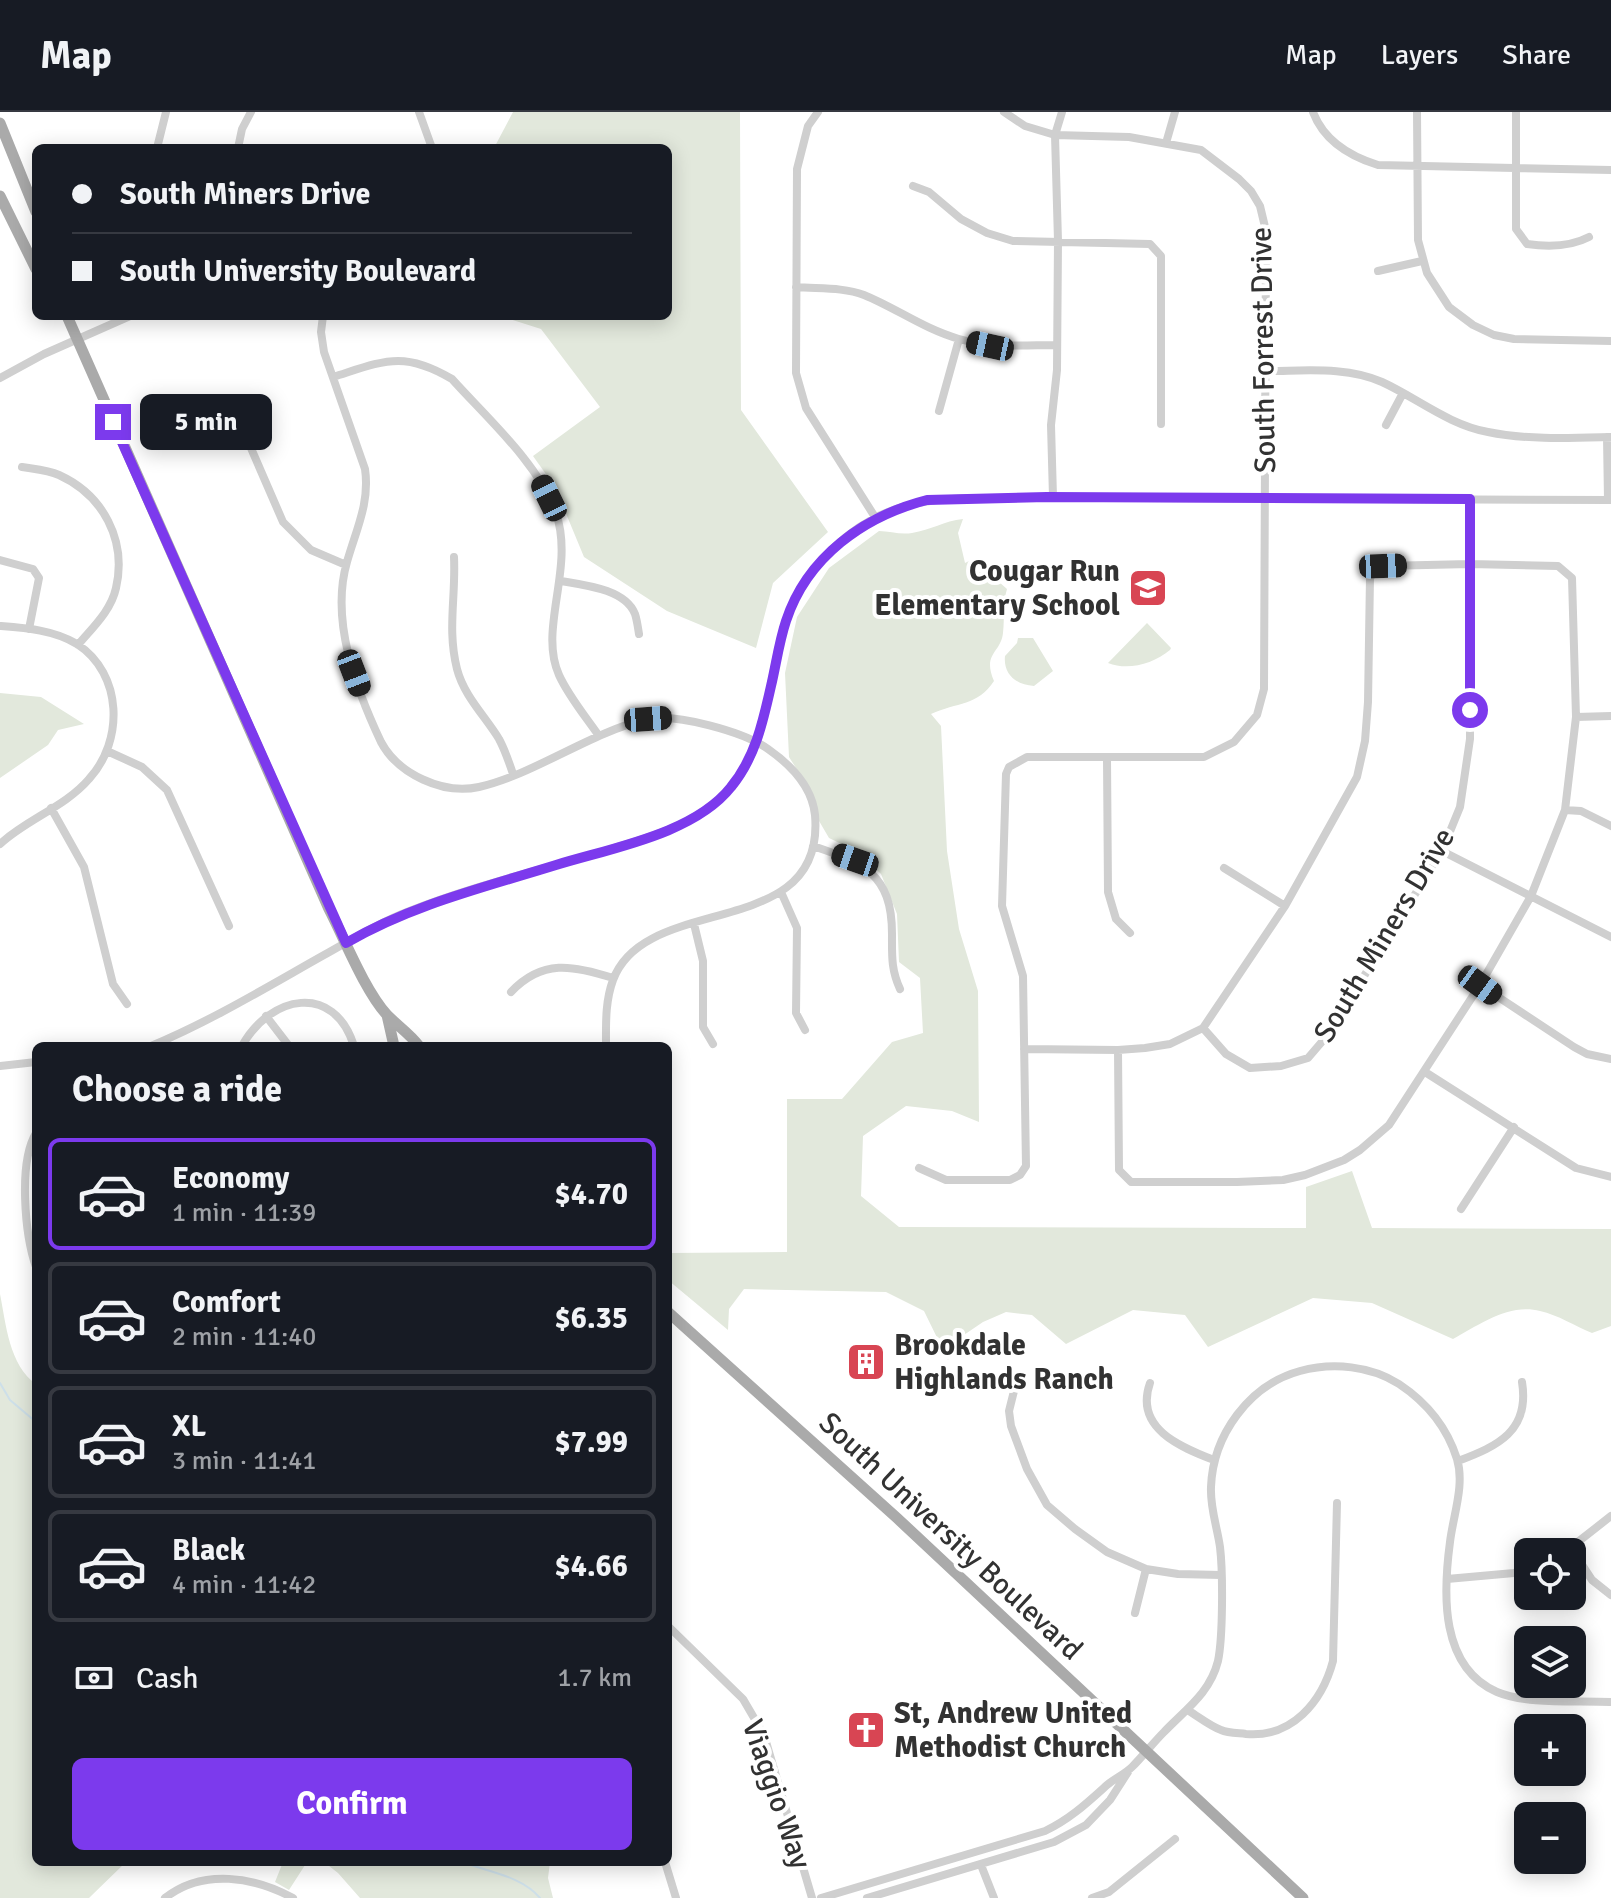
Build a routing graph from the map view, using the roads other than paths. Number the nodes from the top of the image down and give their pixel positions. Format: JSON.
{"nodes":[{"id":1,"x":166,"y":112,"type":"edge"},
{"id":2,"x":251,"y":112,"type":"edge"},
{"id":3,"x":419,"y":112,"type":"edge"},
{"id":4,"x":818,"y":112,"type":"edge"},
{"id":5,"x":1004,"y":112,"type":"edge"},
{"id":6,"x":1062,"y":112,"type":"edge"},
{"id":7,"x":1175,"y":112,"type":"edge"},
{"id":8,"x":1313,"y":112,"type":"edge"},
{"id":9,"x":1417,"y":112,"type":"edge"},
{"id":10,"x":1516,"y":112,"type":"edge"},
{"id":11,"x":0,"y":123,"type":"edge"},
{"id":12,"x":1055,"y":135,"type":"junction"},
{"id":13,"x":1166,"y":143,"type":"junction"},
{"id":14,"x":158,"y":144,"type":"edge"},
{"id":15,"x":239,"y":144,"type":"edge"},
{"id":16,"x":431,"y":144,"type":"edge"},
{"id":17,"x":1418,"y":166,"type":"junction"},
{"id":18,"x":1517,"y":168,"type":"junction"},
{"id":19,"x":1611,"y":170,"type":"edge"},
{"id":20,"x":913,"y":186,"type":"dead end"},
{"id":21,"x":0,"y":196,"type":"edge"},
{"id":22,"x":32,"y":202,"type":"edge"},
{"id":23,"x":1589,"y":237,"type":"dead end"},
{"id":24,"x":1058,"y":241,"type":"junction"},
{"id":25,"x":32,"y":261,"type":"edge"},
{"id":26,"x":1422,"y":261,"type":"junction"},
{"id":27,"x":1378,"y":271,"type":"dead end"},
{"id":28,"x":796,"y":287,"type":"junction"},
{"id":29,"x":69,"y":320,"type":"edge"},
{"id":30,"x":121,"y":320,"type":"edge"},
{"id":31,"x":322,"y":320,"type":"edge"},
{"id":32,"x":76,"y":339,"type":"junction"},
{"id":33,"x":959,"y":339,"type":"junction"},
{"id":34,"x":1611,"y":341,"type":"edge"},
{"id":35,"x":1057,"y":345,"type":"junction"},
{"id":36,"x":1266,"y":371,"type":"junction"},
{"id":37,"x":333,"y":377,"type":"junction"},
{"id":38,"x":0,"y":378,"type":"edge"},
{"id":39,"x":1403,"y":393,"type":"junction"},
{"id":40,"x":243,"y":409,"type":"dead end"},
{"id":41,"x":939,"y":411,"type":"dead end"},
{"id":42,"x":1161,"y":424,"type":"dead end"},
{"id":43,"x":1386,"y":425,"type":"dead end"},
{"id":44,"x":1609,"y":437,"type":"edge"},
{"id":45,"x":22,"y":467,"type":"dead end"},
{"id":46,"x":1053,"y":497,"type":"junction"},
{"id":47,"x":1264,"y":498,"type":"junction"},
{"id":48,"x":1470,"y":499,"type":"junction"},
{"id":49,"x":1610,"y":500,"type":"edge"},
{"id":50,"x":875,"y":517,"type":"junction"},
{"id":51,"x":454,"y":557,"type":"dead end"},
{"id":52,"x":0,"y":560,"type":"edge"},
{"id":53,"x":1470,"y":564,"type":"junction"},
{"id":54,"x":346,"y":565,"type":"junction"},
{"id":55,"x":561,"y":581,"type":"junction"},
{"id":56,"x":0,"y":626,"type":"edge"},
{"id":57,"x":29,"y":629,"type":"junction"},
{"id":58,"x":639,"y":634,"type":"dead end"},
{"id":59,"x":78,"y":645,"type":"junction"},
{"id":60,"x":1611,"y":716,"type":"edge"},
{"id":61,"x":1576,"y":717,"type":"junction"},
{"id":62,"x":599,"y":736,"type":"junction"},
{"id":63,"x":757,"y":741,"type":"junction"},
{"id":64,"x":107,"y":751,"type":"junction"},
{"id":65,"x":1107,"y":758,"type":"junction"},
{"id":66,"x":513,"y":774,"type":"junction"},
{"id":67,"x":51,"y":808,"type":"junction"},
{"id":68,"x":1565,"y":810,"type":"junction"},
{"id":69,"x":1611,"y":826,"type":"edge"},
{"id":70,"x":0,"y":844,"type":"edge"},
{"id":71,"x":813,"y":846,"type":"junction"},
{"id":72,"x":1442,"y":851,"type":"junction"},
{"id":73,"x":1224,"y":868,"type":"dead end"},
{"id":74,"x":781,"y":892,"type":"junction"},
{"id":75,"x":1531,"y":896,"type":"junction"},
{"id":76,"x":1285,"y":906,"type":"junction"},
{"id":77,"x":694,"y":924,"type":"junction"},
{"id":78,"x":229,"y":926,"type":"dead end"},
{"id":79,"x":1130,"y":933,"type":"dead end"},
{"id":80,"x":1611,"y":937,"type":"edge"},
{"id":81,"x":346,"y":943,"type":"junction"},
{"id":82,"x":613,"y":978,"type":"junction"},
{"id":83,"x":1480,"y":985,"type":"junction"},
{"id":84,"x":900,"y":989,"type":"dead end"},
{"id":85,"x":511,"y":992,"type":"dead end"},
{"id":86,"x":127,"y":1004,"type":"dead end"},
{"id":87,"x":387,"y":1014,"type":"junction"},
{"id":88,"x":266,"y":1016,"type":"junction"},
{"id":89,"x":1203,"y":1028,"type":"junction"},
{"id":90,"x":805,"y":1030,"type":"dead end"},
{"id":91,"x":160,"y":1042,"type":"edge"},
{"id":92,"x":245,"y":1042,"type":"edge"},
{"id":93,"x":286,"y":1042,"type":"edge"},
{"id":94,"x":352,"y":1042,"type":"edge"},
{"id":95,"x":393,"y":1042,"type":"edge"},
{"id":96,"x":416,"y":1042,"type":"edge"},
{"id":97,"x":606,"y":1042,"type":"edge"},
{"id":98,"x":713,"y":1044,"type":"dead end"},
{"id":99,"x":1024,"y":1049,"type":"junction"},
{"id":100,"x":1118,"y":1050,"type":"junction"},
{"id":101,"x":1611,"y":1059,"type":"edge"},
{"id":102,"x":32,"y":1062,"type":"edge"},
{"id":103,"x":0,"y":1066,"type":"edge"},
{"id":104,"x":1425,"y":1072,"type":"junction"},
{"id":105,"x":1514,"y":1127,"type":"junction"},
{"id":106,"x":32,"y":1140,"type":"edge"},
{"id":107,"x":919,"y":1168,"type":"dead end"},
{"id":108,"x":1611,"y":1177,"type":"edge"},
{"id":109,"x":1461,"y":1209,"type":"dead end"},
{"id":110,"x":32,"y":1256,"type":"edge"},
{"id":111,"x":672,"y":1316,"type":"edge"},
{"id":112,"x":1522,"y":1382,"type":"dead end"},
{"id":113,"x":1150,"y":1383,"type":"dead end"},
{"id":114,"x":1015,"y":1387,"type":"dead end"},
{"id":115,"x":1214,"y":1460,"type":"junction"},
{"id":116,"x":1458,"y":1461,"type":"junction"},
{"id":117,"x":1337,"y":1503,"type":"dead end"},
{"id":118,"x":1611,"y":1516,"type":"edge"},
{"id":119,"x":1583,"y":1538,"type":"edge"},
{"id":120,"x":1146,"y":1569,"type":"junction"},
{"id":121,"x":1586,"y":1572,"type":"edge"},
{"id":122,"x":1514,"y":1573,"type":"edge"},
{"id":123,"x":1221,"y":1575,"type":"junction"},
{"id":124,"x":1447,"y":1579,"type":"junction"},
{"id":125,"x":1611,"y":1595,"type":"edge"},
{"id":126,"x":1135,"y":1613,"type":"dead end"},
{"id":127,"x":672,"y":1630,"type":"edge"},
{"id":128,"x":1611,"y":1702,"type":"edge"},
{"id":129,"x":1189,"y":1711,"type":"junction"},
{"id":130,"x":1147,"y":1751,"type":"junction"},
{"id":131,"x":1129,"y":1770,"type":"junction"},
{"id":132,"x":1175,"y":1839,"type":"dead end"},
{"id":133,"x":981,"y":1865,"type":"junction"},
{"id":134,"x":666,"y":1866,"type":"edge"},
{"id":135,"x":165,"y":1898,"type":"edge"},
{"id":136,"x":293,"y":1898,"type":"edge"},
{"id":137,"x":676,"y":1898,"type":"edge"},
{"id":138,"x":812,"y":1898,"type":"edge"},
{"id":139,"x":821,"y":1898,"type":"edge"},
{"id":140,"x":867,"y":1898,"type":"edge"},
{"id":141,"x":994,"y":1898,"type":"edge"},
{"id":142,"x":1092,"y":1898,"type":"edge"},
{"id":143,"x":1303,"y":1898,"type":"edge"}],
"edges":[{"from":1,"to":14,"type":"street"},
{"from":2,"to":15,"type":"street"},
{"from":3,"to":16,"type":"street"},
{"from":4,"to":28,"type":"street"},
{"from":5,"to":12,"type":"street","name":"South Forrest Drive"},
{"from":6,"to":12,"type":"street"},
{"from":7,"to":13,"type":"street"},
{"from":8,"to":17,"type":"street"},
{"from":9,"to":17,"type":"street"},
{"from":10,"to":18,"type":"street"},
{"from":11,"to":22,"type":"main road"},
{"from":12,"to":13,"type":"street","name":"South Forrest Drive"},
{"from":12,"to":24,"type":"street"},
{"from":13,"to":36,"type":"street","name":"South Forrest Drive"},
{"from":17,"to":18,"type":"street"},
{"from":17,"to":26,"type":"street"},
{"from":18,"to":19,"type":"street"},
{"from":18,"to":23,"type":"street"},
{"from":20,"to":24,"type":"street"},
{"from":21,"to":25,"type":"main road"},
{"from":24,"to":35,"type":"street"},
{"from":24,"to":42,"type":"street"},
{"from":26,"to":27,"type":"street"},
{"from":26,"to":34,"type":"street"},
{"from":28,"to":33,"type":"street"},
{"from":28,"to":50,"type":"street"},
{"from":29,"to":32,"type":"main road"},
{"from":30,"to":32,"type":"street"},
{"from":31,"to":37,"type":"street"},
{"from":32,"to":38,"type":"street"},
{"from":32,"to":81,"type":"main road"},
{"from":33,"to":35,"type":"street"},
{"from":33,"to":41,"type":"street"},
{"from":35,"to":46,"type":"street"},
{"from":36,"to":39,"type":"street"},
{"from":36,"to":47,"type":"street","name":"South Forrest Drive"},
{"from":37,"to":54,"type":"street"},
{"from":37,"to":55,"type":"street"},
{"from":39,"to":43,"type":"street"},
{"from":39,"to":44,"type":"street"},
{"from":40,"to":54,"type":"street"},
{"from":44,"to":49,"type":"street"},
{"from":45,"to":59,"type":"street"},
{"from":46,"to":47,"type":"street"},
{"from":46,"to":50,"type":"street"},
{"from":47,"to":48,"type":"street"},
{"from":47,"to":65,"type":"street","name":"South Forrest Drive"},
{"from":48,"to":49,"type":"street"},
{"from":48,"to":53,"type":"street","name":"South Miners Drive"},
{"from":50,"to":63,"type":"street"},
{"from":51,"to":66,"type":"street"},
{"from":52,"to":57,"type":"street"},
{"from":53,"to":61,"type":"street"},
{"from":53,"to":72,"type":"street","name":"South Miners Drive"},
{"from":53,"to":76,"type":"street"},
{"from":54,"to":66,"type":"street"},
{"from":55,"to":58,"type":"street"},
{"from":55,"to":62,"type":"street"},
{"from":56,"to":57,"type":"street"},
{"from":57,"to":59,"type":"street"},
{"from":59,"to":64,"type":"street"},
{"from":60,"to":61,"type":"street"},
{"from":61,"to":68,"type":"street"},
{"from":62,"to":63,"type":"street"},
{"from":62,"to":66,"type":"street"},
{"from":63,"to":71,"type":"street"},
{"from":63,"to":81,"type":"street"},
{"from":64,"to":67,"type":"street"},
{"from":64,"to":78,"type":"street"},
{"from":65,"to":79,"type":"street"},
{"from":65,"to":99,"type":"street","name":"South Forrest Drive"},
{"from":67,"to":70,"type":"street"},
{"from":67,"to":86,"type":"street"},
{"from":68,"to":69,"type":"street"},
{"from":68,"to":75,"type":"street"},
{"from":71,"to":74,"type":"street"},
{"from":71,"to":84,"type":"street"},
{"from":72,"to":75,"type":"street"},
{"from":72,"to":89,"type":"street","name":"South Miners Drive"},
{"from":73,"to":76,"type":"street"},
{"from":74,"to":77,"type":"street"},
{"from":74,"to":90,"type":"street"},
{"from":75,"to":80,"type":"street"},
{"from":75,"to":83,"type":"street"},
{"from":76,"to":89,"type":"street"},
{"from":77,"to":82,"type":"street"},
{"from":77,"to":98,"type":"street"},
{"from":81,"to":87,"type":"main road"},
{"from":81,"to":91,"type":"street"},
{"from":82,"to":85,"type":"street"},
{"from":82,"to":97,"type":"street"},
{"from":83,"to":101,"type":"street"},
{"from":83,"to":104,"type":"street"},
{"from":87,"to":95,"type":"main road"},
{"from":87,"to":96,"type":"main road"},
{"from":88,"to":92,"type":"street"},
{"from":88,"to":93,"type":"street"},
{"from":88,"to":94,"type":"street"},
{"from":89,"to":100,"type":"street"},
{"from":99,"to":100,"type":"street"},
{"from":99,"to":107,"type":"street","name":"South Forrest Drive"},
{"from":100,"to":104,"type":"street"},
{"from":102,"to":103,"type":"street"},
{"from":104,"to":105,"type":"street"},
{"from":105,"to":108,"type":"street"},
{"from":105,"to":109,"type":"street"},
{"from":106,"to":110,"type":"street"},
{"from":111,"to":130,"type":"main road","name":"South University Boulevard"},
{"from":112,"to":116,"type":"street"},
{"from":113,"to":115,"type":"street"},
{"from":114,"to":120,"type":"street"},
{"from":115,"to":116,"type":"street"},
{"from":115,"to":123,"type":"street"},
{"from":116,"to":124,"type":"street"},
{"from":117,"to":129,"type":"street"},
{"from":118,"to":119,"type":"street"},
{"from":120,"to":123,"type":"street"},
{"from":120,"to":126,"type":"street"},
{"from":121,"to":125,"type":"street"},
{"from":122,"to":124,"type":"street"},
{"from":123,"to":129,"type":"street"},
{"from":124,"to":128,"type":"street"},
{"from":127,"to":138,"type":"street","name":"Viaggio Way"},
{"from":129,"to":130,"type":"street"},
{"from":130,"to":131,"type":"street"},
{"from":130,"to":143,"type":"main road","name":"South University Boulevard"},
{"from":131,"to":133,"type":"street"},
{"from":131,"to":139,"type":"street"},
{"from":132,"to":142,"type":"street"},
{"from":133,"to":140,"type":"street"},
{"from":133,"to":141,"type":"street"},
{"from":134,"to":137,"type":"street"},
{"from":135,"to":136,"type":"street"}]}
